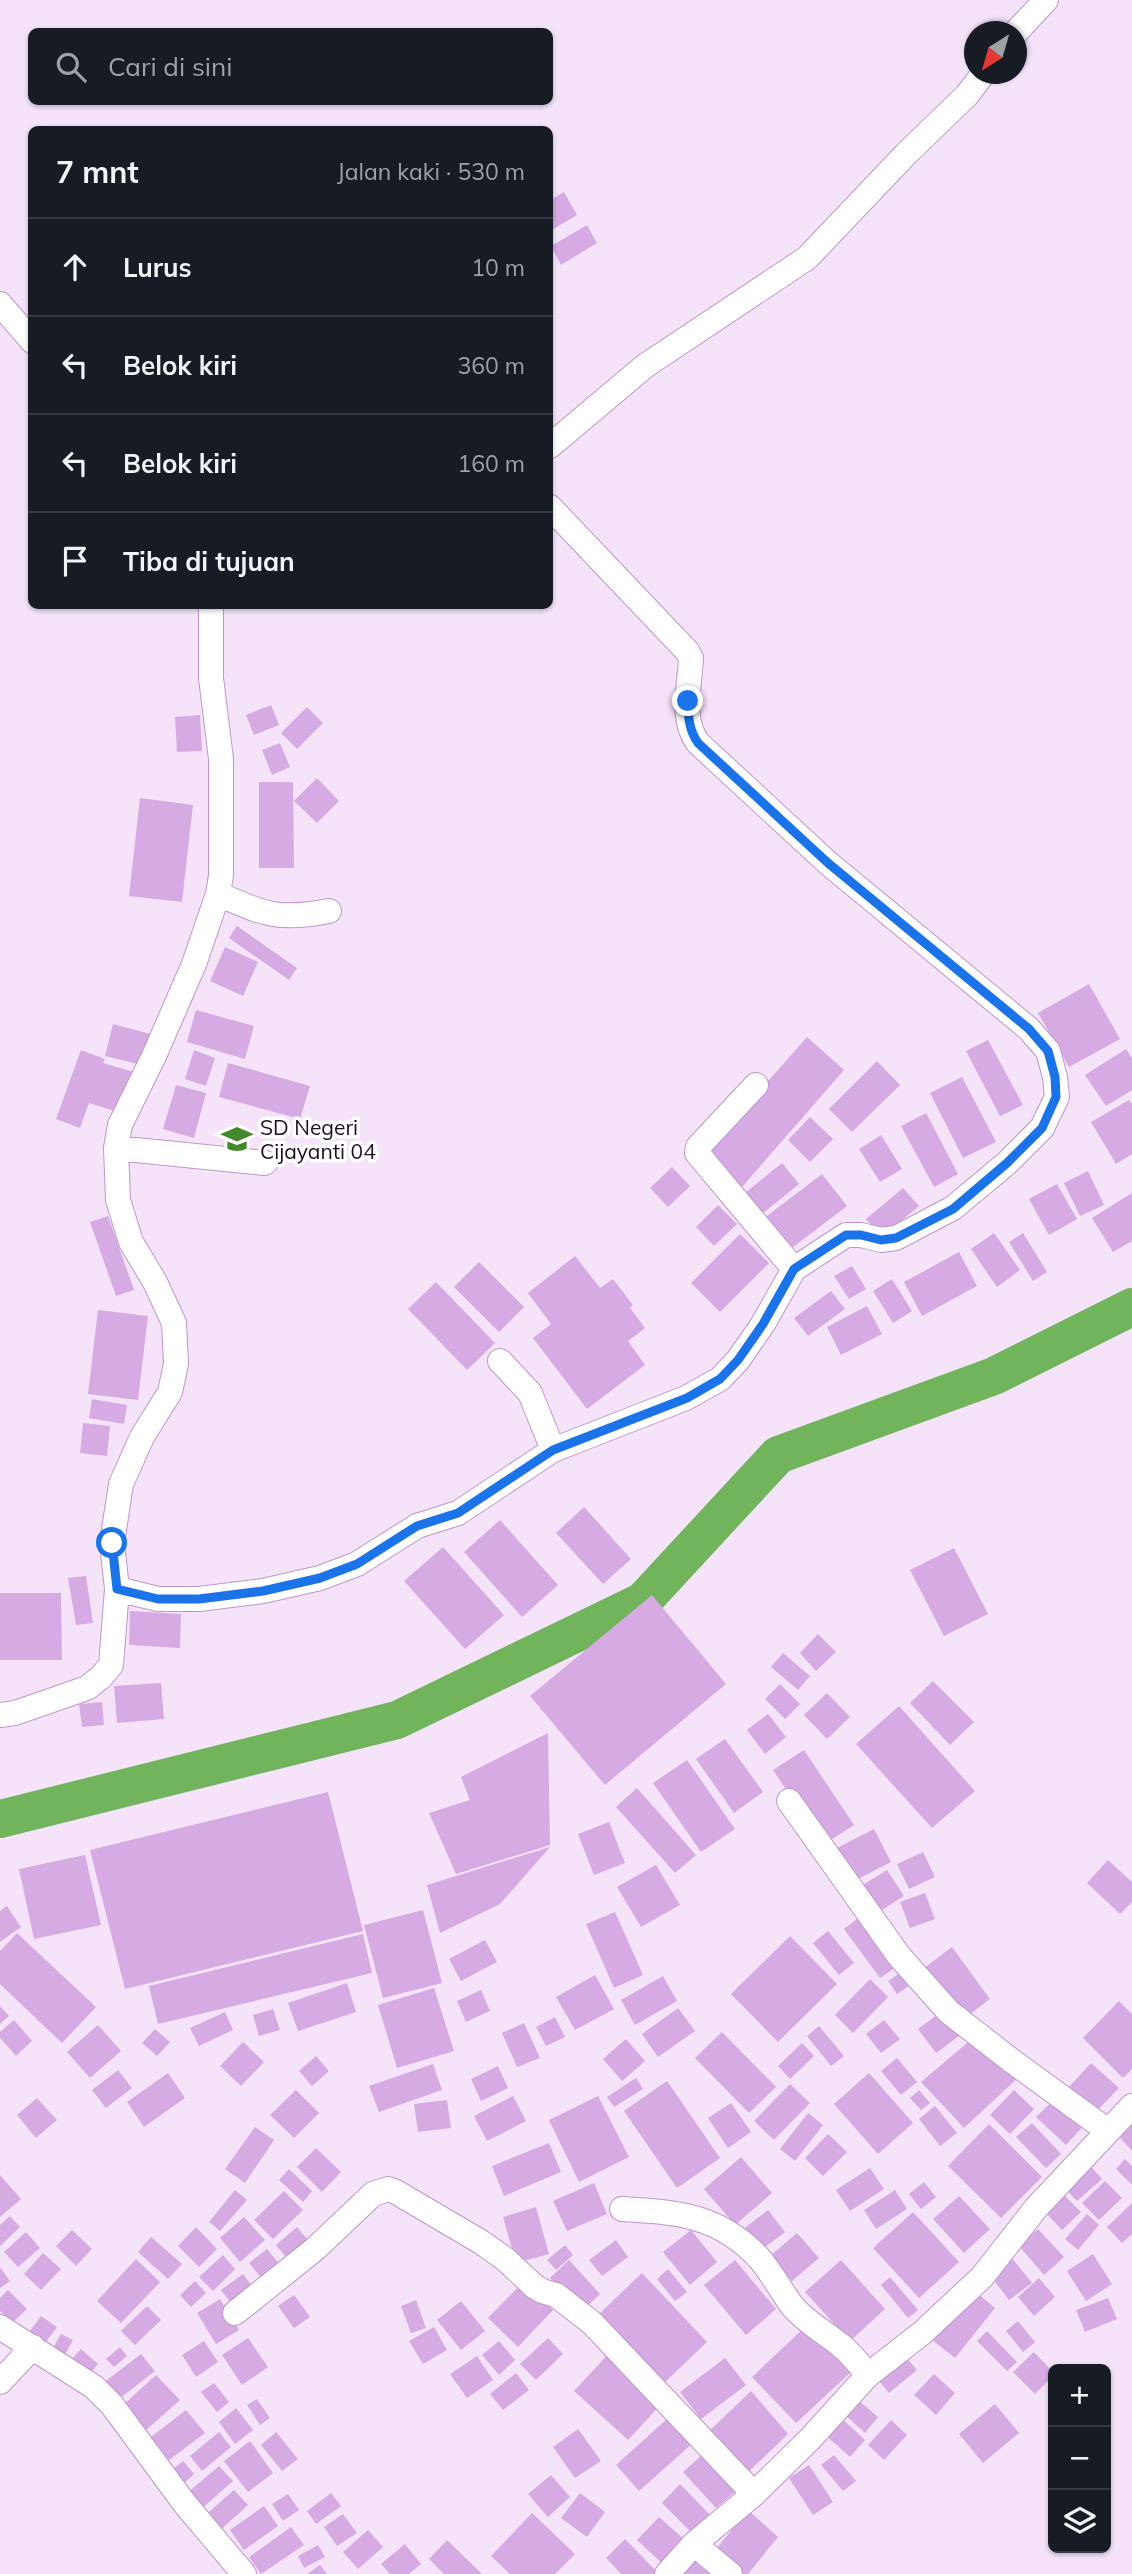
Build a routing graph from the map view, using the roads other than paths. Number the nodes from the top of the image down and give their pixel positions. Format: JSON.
{"nodes":[{"id":1,"x":1046,"y":0,"type":"edge"},
{"id":2,"x":1027,"y":21,"type":"edge"},
{"id":3,"x":976,"y":84,"type":"edge"},
{"id":4,"x":0,"y":304,"type":"edge"},
{"id":5,"x":28,"y":336,"type":"edge"},
{"id":6,"x":553,"y":443,"type":"edge"},
{"id":7,"x":553,"y":510,"type":"edge"},
{"id":8,"x":211,"y":609,"type":"edge"},
{"id":9,"x":218,"y":894,"type":"junction"},
{"id":10,"x":329,"y":911,"type":"dead end"},
{"id":11,"x":756,"y":1085,"type":"dead end"},
{"id":12,"x":116,"y":1148,"type":"junction"},
{"id":13,"x":265,"y":1163,"type":"dead end"},
{"id":14,"x":794,"y":1269,"type":"junction"},
{"id":15,"x":500,"y":1361,"type":"dead end"},
{"id":16,"x":553,"y":1450,"type":"junction"},
{"id":17,"x":117,"y":1589,"type":"junction"},
{"id":18,"x":0,"y":1715,"type":"edge"},
{"id":19,"x":789,"y":1801,"type":"dead end"},
{"id":20,"x":1132,"y":2106,"type":"edge"},
{"id":21,"x":1108,"y":2131,"type":"junction"},
{"id":22,"x":622,"y":2209,"type":"dead end"},
{"id":23,"x":235,"y":2313,"type":"dead end"},
{"id":24,"x":0,"y":2327,"type":"edge"},
{"id":25,"x":33,"y":2347,"type":"junction"},
{"id":26,"x":868,"y":2375,"type":"junction"},
{"id":27,"x":0,"y":2382,"type":"edge"},
{"id":28,"x":754,"y":2494,"type":"junction"},
{"id":29,"x":694,"y":2544,"type":"junction"},
{"id":30,"x":244,"y":2574,"type":"edge"},
{"id":31,"x":667,"y":2574,"type":"edge"},
{"id":32,"x":730,"y":2574,"type":"edge"}],
"edges":[{"from":1,"to":2,"type":"street"},
{"from":3,"to":6,"type":"street"},
{"from":4,"to":5,"type":"street"},
{"from":7,"to":14,"type":"street"},
{"from":8,"to":9,"type":"street"},
{"from":9,"to":10,"type":"street"},
{"from":9,"to":12,"type":"street"},
{"from":11,"to":14,"type":"street"},
{"from":12,"to":13,"type":"street"},
{"from":12,"to":17,"type":"street"},
{"from":14,"to":16,"type":"street"},
{"from":15,"to":16,"type":"street"},
{"from":16,"to":17,"type":"street"},
{"from":17,"to":18,"type":"street"},
{"from":19,"to":21,"type":"street"},
{"from":20,"to":21,"type":"street"},
{"from":21,"to":26,"type":"street"},
{"from":22,"to":26,"type":"street"},
{"from":23,"to":28,"type":"street"},
{"from":24,"to":25,"type":"street"},
{"from":25,"to":27,"type":"street"},
{"from":25,"to":30,"type":"street"},
{"from":26,"to":28,"type":"street"},
{"from":28,"to":29,"type":"street"},
{"from":29,"to":31,"type":"street"},
{"from":29,"to":32,"type":"street"}]}
